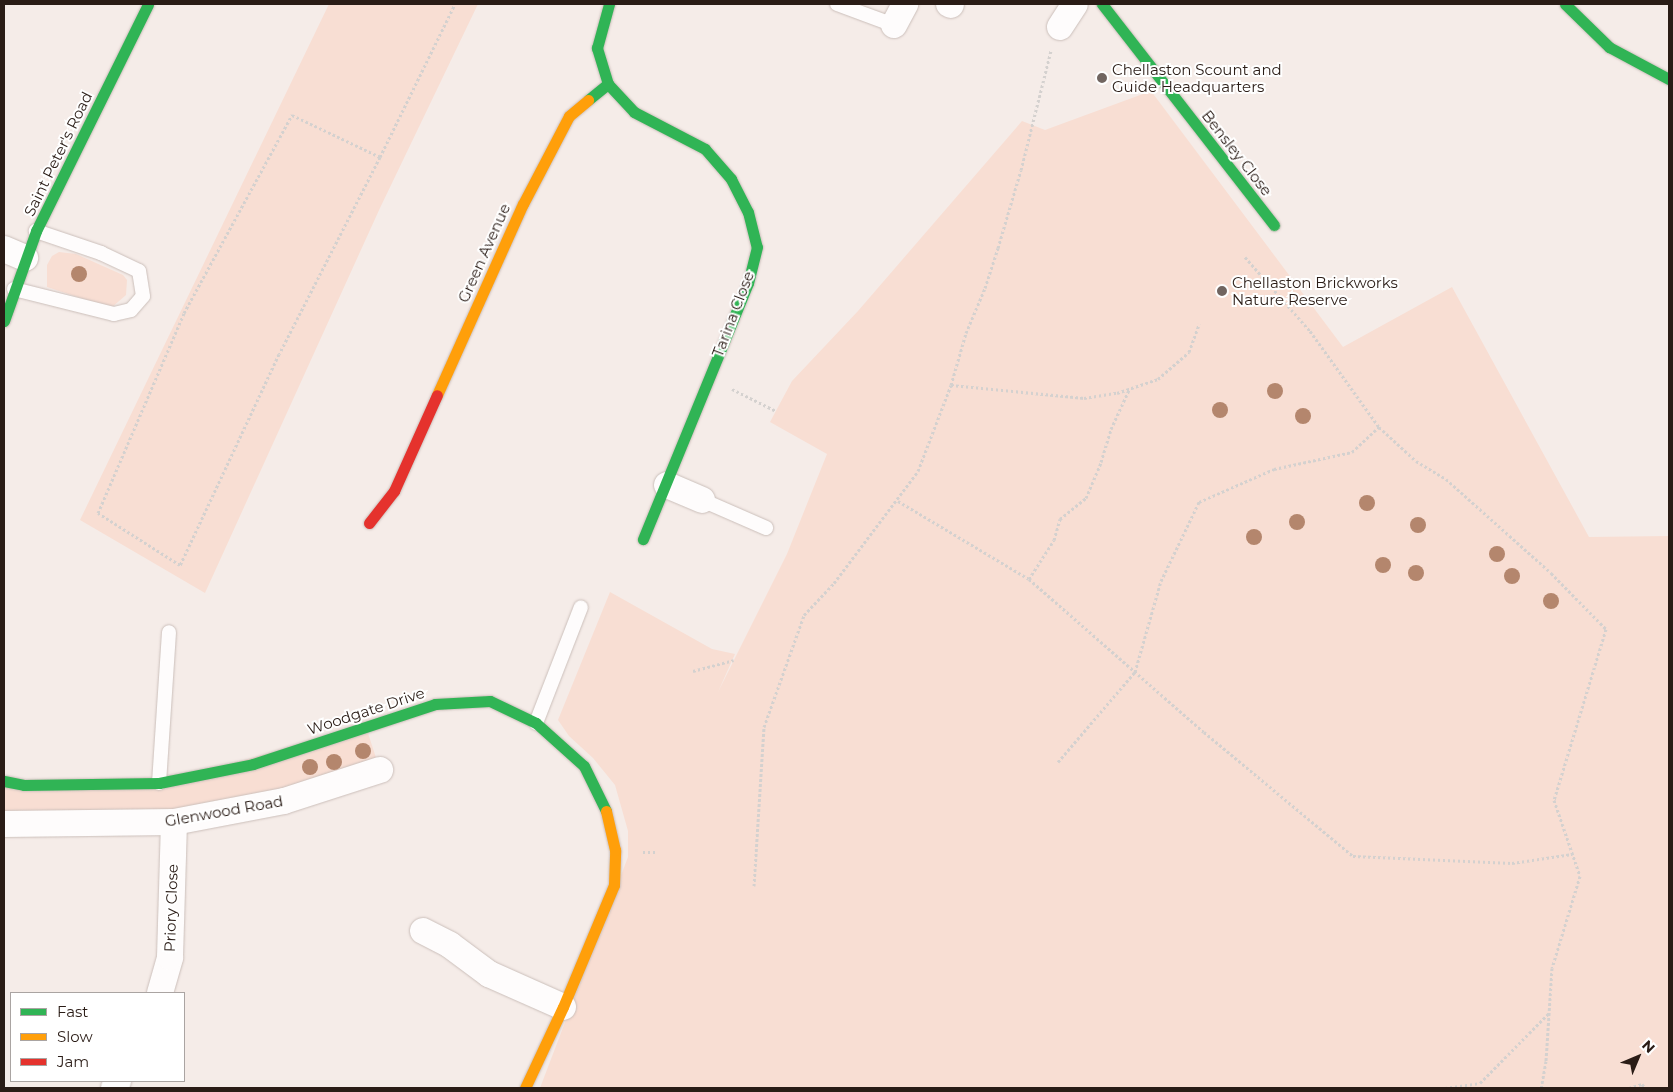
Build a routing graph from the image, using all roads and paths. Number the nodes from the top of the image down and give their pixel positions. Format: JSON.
{"nodes":[{"id":1,"x":148,"y":4,"type":"edge"},
{"id":2,"x":455,"y":4,"type":"edge"},
{"id":3,"x":610,"y":4,"type":"edge"},
{"id":4,"x":837,"y":4,"type":"edge"},
{"id":5,"x":1075,"y":4,"type":"edge"},
{"id":6,"x":1102,"y":4,"type":"edge"},
{"id":7,"x":1565,"y":4,"type":"edge"},
{"id":8,"x":899,"y":14,"type":"edge"},
{"id":9,"x":1060,"y":28,"type":"joint"},
{"id":10,"x":1669,"y":79,"type":"edge"},
{"id":11,"x":608,"y":84,"type":"junction"},
{"id":12,"x":380,"y":157,"type":"junction"},
{"id":13,"x":1274,"y":225,"type":"dead end"},
{"id":14,"x":36,"y":231,"type":"junction"},
{"id":15,"x":14,"y":254,"type":"edge"},
{"id":16,"x":1245,"y":257,"type":"dead end"},
{"id":17,"x":14,"y":289,"type":"junction"},
{"id":18,"x":4,"y":321,"type":"edge"},
{"id":19,"x":1200,"y":324,"type":"dead end"},
{"id":20,"x":708,"y":378,"type":"junction"},
{"id":21,"x":951,"y":385,"type":"junction"},
{"id":22,"x":1129,"y":389,"type":"junction"},
{"id":23,"x":776,"y":411,"type":"dead end"},
{"id":24,"x":1379,"y":427,"type":"junction"},
{"id":25,"x":667,"y":485,"type":"junction"},
{"id":26,"x":702,"y":500,"type":"joint"},
{"id":27,"x":898,"y":500,"type":"junction"},
{"id":28,"x":369,"y":523,"type":"dead end"},
{"id":29,"x":766,"y":528,"type":"dead end"},
{"id":30,"x":643,"y":539,"type":"dead end"},
{"id":31,"x":1029,"y":579,"type":"junction"},
{"id":32,"x":581,"y":607,"type":"dead end"},
{"id":33,"x":169,"y":632,"type":"dead end"},
{"id":34,"x":734,"y":660,"type":"dead end"},
{"id":35,"x":693,"y":671,"type":"dead end"},
{"id":36,"x":1135,"y":672,"type":"junction"},
{"id":37,"x":536,"y":724,"type":"junction"},
{"id":38,"x":1058,"y":762,"type":"dead end"},
{"id":39,"x":380,"y":770,"type":"dead end"},
{"id":40,"x":4,"y":781,"type":"edge"},
{"id":41,"x":159,"y":783,"type":"junction"},
{"id":42,"x":174,"y":822,"type":"junction"},
{"id":43,"x":4,"y":824,"type":"edge"},
{"id":44,"x":1572,"y":854,"type":"junction"},
{"id":45,"x":754,"y":886,"type":"dead end"},
{"id":46,"x":423,"y":931,"type":"dead end"},
{"id":47,"x":160,"y":992,"type":"edge"},
{"id":48,"x":564,"y":1007,"type":"junction"},
{"id":49,"x":1549,"y":1013,"type":"junction"},
{"id":50,"x":525,"y":1088,"type":"edge"},
{"id":51,"x":1445,"y":1088,"type":"edge"},
{"id":52,"x":1541,"y":1088,"type":"edge"},
{"id":53,"x":1629,"y":1088,"type":"edge"},
{"id":54,"x":1645,"y":1088,"type":"edge"}],
"edges":[{"from":1,"to":14,"type":"street","name":"Saint Peter's Road"},
{"from":2,"to":12,"type":"path"},
{"from":3,"to":11,"type":"street"},
{"from":4,"to":8,"type":"lane"},
{"from":5,"to":9,"type":"street"},
{"from":6,"to":13,"type":"street","name":"Bensley Close"},
{"from":7,"to":10,"type":"street"},
{"from":9,"to":21,"type":"path"},
{"from":11,"to":20,"type":"street","name":"Tarina Close"},
{"from":11,"to":28,"type":"street","name":"Green Avenue"},
{"from":12,"to":12,"type":"path"},
{"from":14,"to":15,"type":"street","name":"Saint Peter's Road"},
{"from":14,"to":17,"type":"lane"},
{"from":15,"to":17,"type":"street","name":"Saint Peter's Road"},
{"from":16,"to":24,"type":"path"},
{"from":17,"to":18,"type":"street","name":"Saint Peter's Road"},
{"from":19,"to":22,"type":"path"},
{"from":20,"to":23,"type":"path"},
{"from":20,"to":25,"type":"street","name":"Tarina Close"},
{"from":21,"to":22,"type":"path"},
{"from":21,"to":27,"type":"path"},
{"from":22,"to":31,"type":"path"},
{"from":24,"to":36,"type":"path"},
{"from":24,"to":44,"type":"path"},
{"from":25,"to":26,"type":"street"},
{"from":25,"to":30,"type":"street","name":"Tarina Close"},
{"from":26,"to":29,"type":"lane"},
{"from":27,"to":31,"type":"path"},
{"from":27,"to":45,"type":"path"},
{"from":31,"to":36,"type":"path"},
{"from":32,"to":37,"type":"lane"},
{"from":33,"to":41,"type":"lane"},
{"from":34,"to":35,"type":"path"},
{"from":36,"to":38,"type":"path"},
{"from":36,"to":44,"type":"path"},
{"from":37,"to":41,"type":"street","name":"Woodgate Drive"},
{"from":37,"to":48,"type":"street","name":"Woodgate Drive"},
{"from":39,"to":42,"type":"street","name":"Glenwood Road"},
{"from":40,"to":41,"type":"street","name":"Woodgate Drive"},
{"from":42,"to":43,"type":"street","name":"Glenwood Road"},
{"from":42,"to":47,"type":"street","name":"Priory Close"},
{"from":44,"to":49,"type":"path"},
{"from":46,"to":48,"type":"street"},
{"from":48,"to":50,"type":"street","name":"Woodgate Drive"},
{"from":49,"to":51,"type":"path"},
{"from":49,"to":52,"type":"path"},
{"from":53,"to":54,"type":"path"}]}
